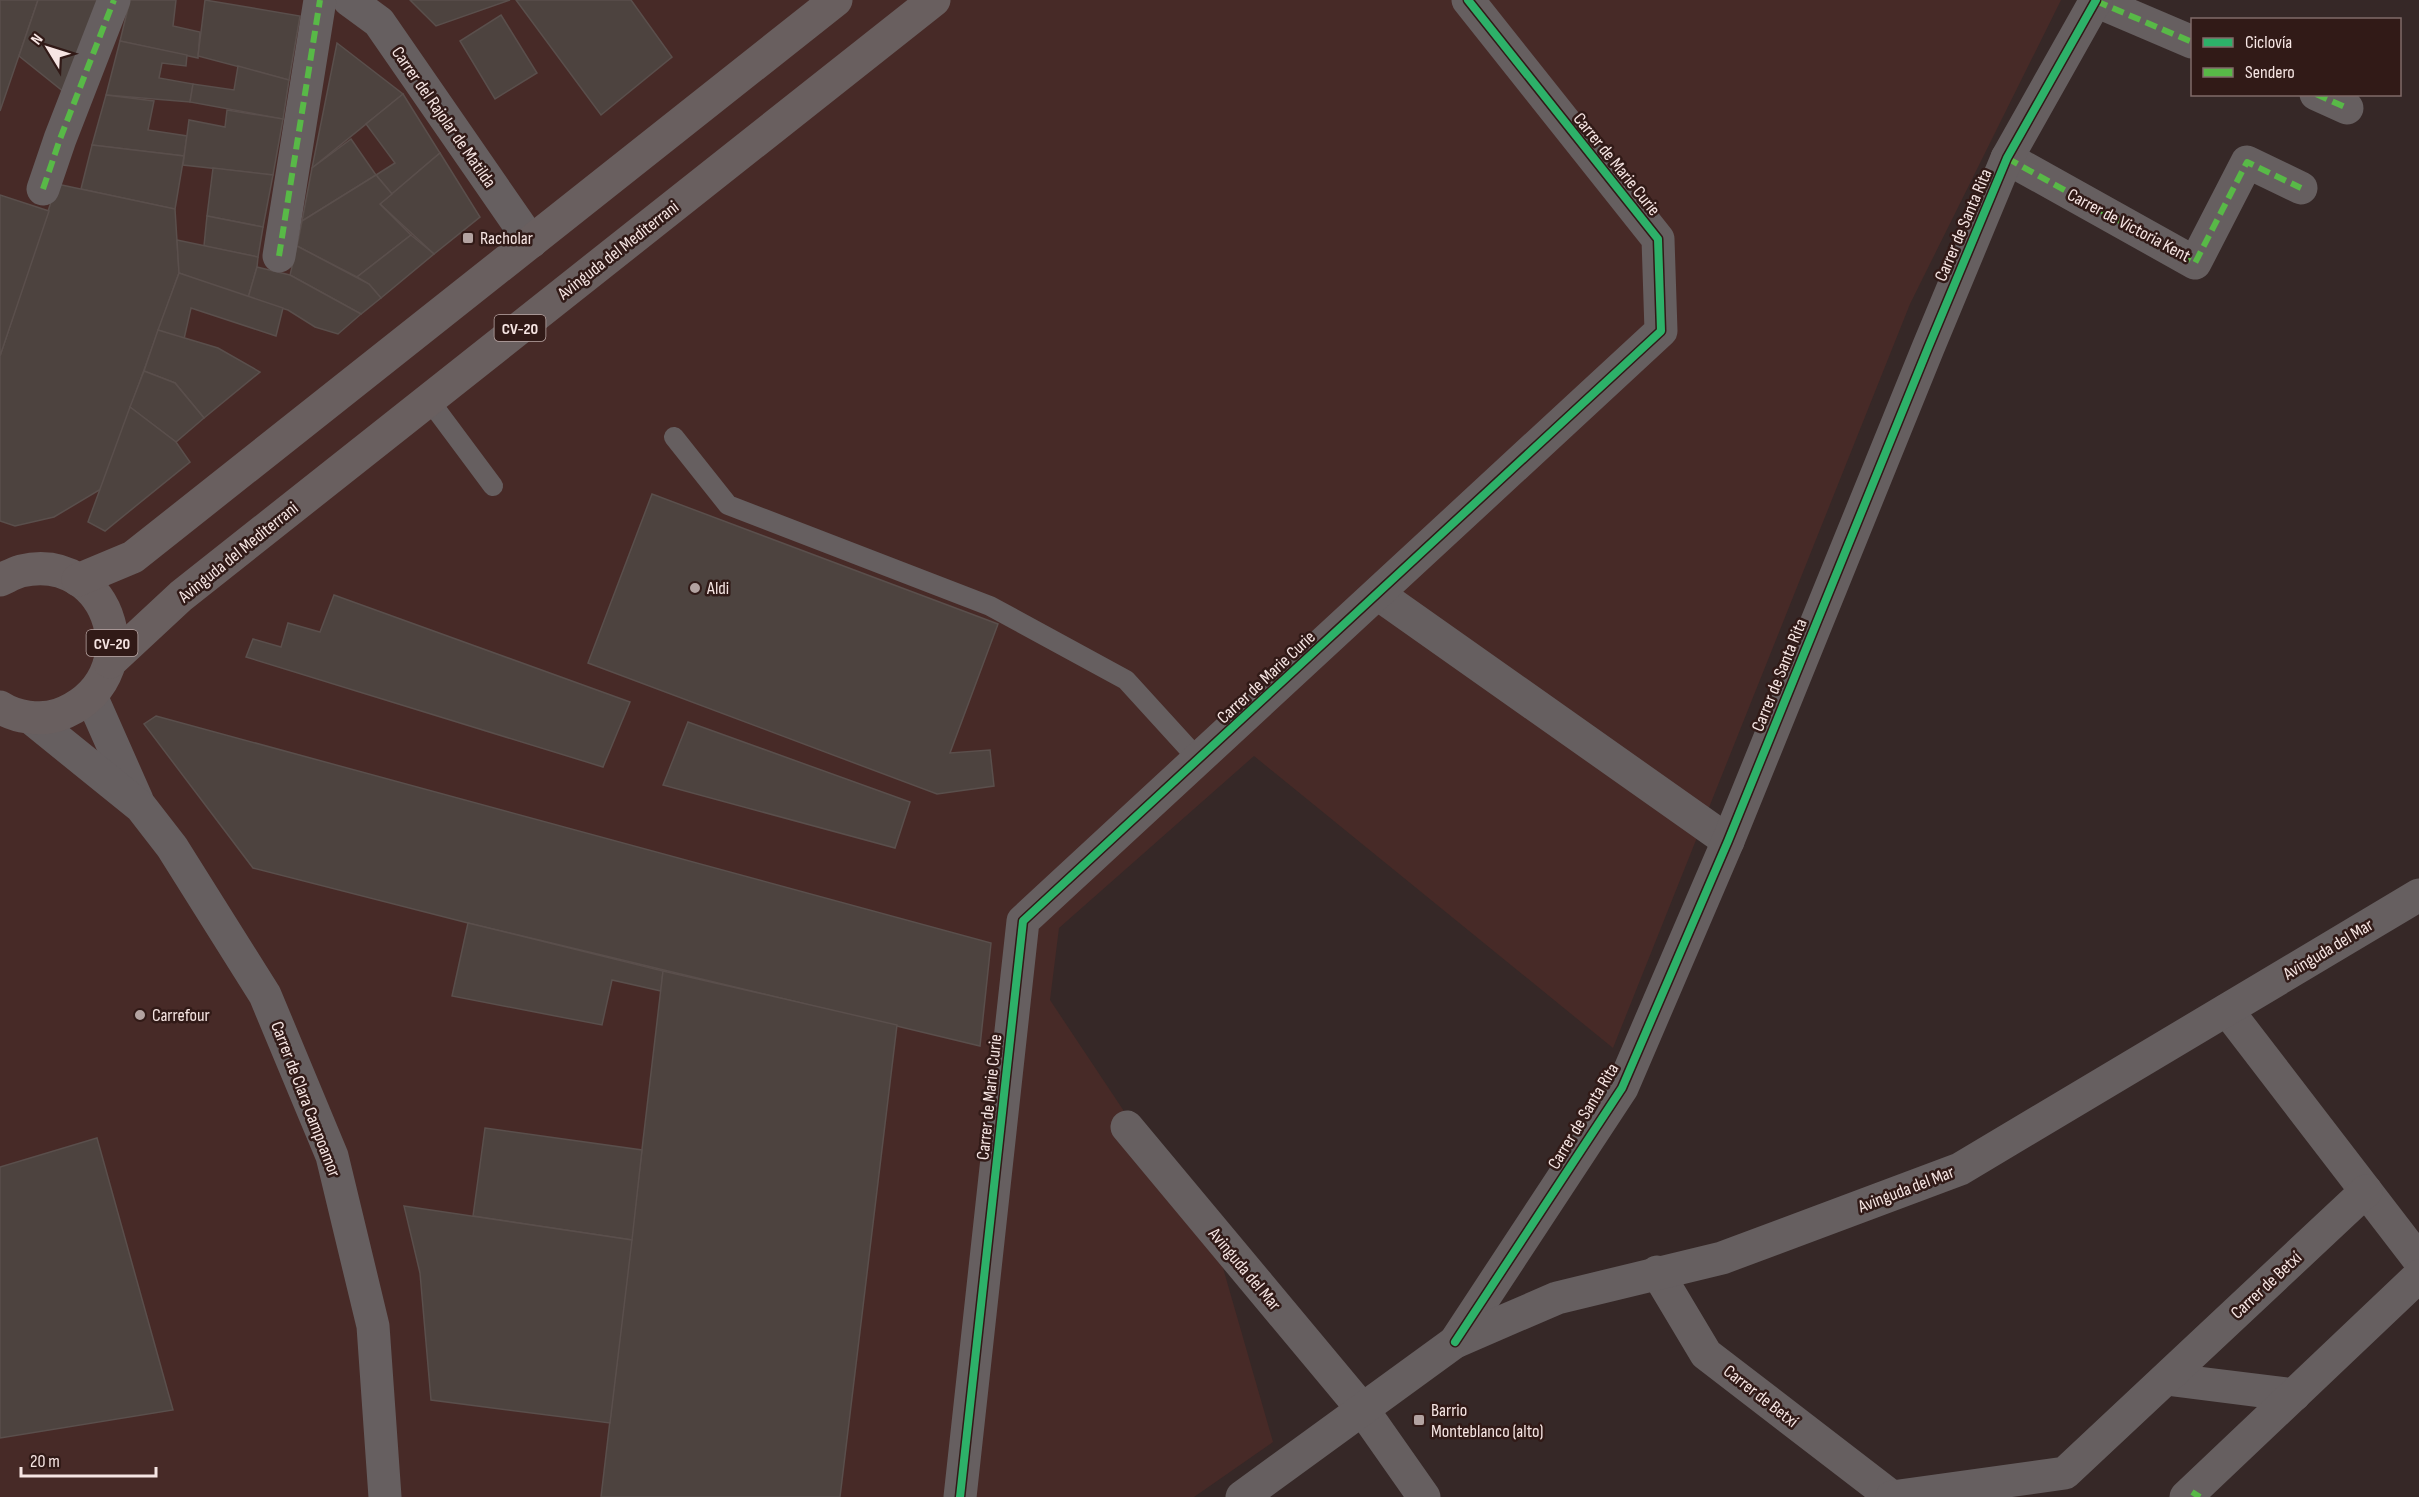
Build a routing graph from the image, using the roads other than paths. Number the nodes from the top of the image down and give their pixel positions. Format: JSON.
{"nodes":[{"id":1,"x":114,"y":0,"type":"edge"},
{"id":2,"x":320,"y":0,"type":"edge"},
{"id":3,"x":349,"y":0,"type":"edge"},
{"id":4,"x":836,"y":0,"type":"edge"},
{"id":5,"x":934,"y":0,"type":"edge"},
{"id":6,"x":1468,"y":0,"type":"edge"},
{"id":7,"x":2096,"y":0,"type":"edge"},
{"id":8,"x":2191,"y":41,"type":"edge"},
{"id":9,"x":2320,"y":96,"type":"edge"},
{"id":10,"x":2347,"y":108,"type":"dead end"},
{"id":11,"x":2007,"y":158,"type":"junction"},
{"id":12,"x":44,"y":189,"type":"dead end"},
{"id":13,"x":2301,"y":189,"type":"dead end"},
{"id":14,"x":531,"y":242,"type":"junction"},
{"id":15,"x":279,"y":256,"type":"dead end"},
{"id":16,"x":429,"y":400,"type":"junction"},
{"id":17,"x":674,"y":438,"type":"dead end"},
{"id":18,"x":493,"y":486,"type":"dead end"},
{"id":19,"x":7,"y":573,"type":"edge"},
{"id":20,"x":78,"y":580,"type":"junction"},
{"id":21,"x":1378,"y":594,"type":"junction"},
{"id":22,"x":110,"y":662,"type":"junction"},
{"id":23,"x":91,"y":696,"type":"junction"},
{"id":24,"x":14,"y":718,"type":"edge"},
{"id":25,"x":1198,"y":759,"type":"junction"},
{"id":26,"x":141,"y":807,"type":"junction"},
{"id":27,"x":1728,"y":841,"type":"junction"},
{"id":28,"x":2419,"y":895,"type":"edge"},
{"id":29,"x":2227,"y":1010,"type":"junction"},
{"id":30,"x":1127,"y":1127,"type":"dead end"},
{"id":31,"x":2366,"y":1191,"type":"junction"},
{"id":32,"x":2419,"y":1260,"type":"edge"},
{"id":33,"x":1657,"y":1272,"type":"junction"},
{"id":34,"x":2419,"y":1276,"type":"edge"},
{"id":35,"x":1455,"y":1342,"type":"junction"},
{"id":36,"x":2166,"y":1379,"type":"junction"},
{"id":37,"x":2294,"y":1395,"type":"junction"},
{"id":38,"x":1363,"y":1410,"type":"junction"},
{"id":39,"x":385,"y":1497,"type":"edge"},
{"id":40,"x":960,"y":1497,"type":"edge"},
{"id":41,"x":1242,"y":1497,"type":"edge"},
{"id":42,"x":1424,"y":1497,"type":"edge"},
{"id":43,"x":1892,"y":1497,"type":"edge"},
{"id":44,"x":2186,"y":1497,"type":"edge"}],
"edges":[{"from":1,"to":12,"type":"street"},
{"from":2,"to":15,"type":"street"},
{"from":3,"to":14,"type":"street","name":"Carrer del Rajolar de Matilda"},
{"from":4,"to":14,"type":"main road"},
{"from":5,"to":16,"type":"main road","name":"Avinguda del Mediterrani","number":"CV-20"},
{"from":6,"to":21,"type":"street","name":"Carrer de Marie Curie"},
{"from":7,"to":8,"type":"street"},
{"from":7,"to":11,"type":"street","name":"Carrer de Santa Rita"},
{"from":9,"to":10,"type":"street"},
{"from":11,"to":13,"type":"street","name":"Carrer de Victoria Kent"},
{"from":11,"to":27,"type":"street","name":"Carrer de Santa Rita"},
{"from":14,"to":20,"type":"main road"},
{"from":16,"to":18,"type":"lane"},
{"from":16,"to":22,"type":"main road","name":"Avinguda del Mediterrani","number":"CV-20"},
{"from":17,"to":25,"type":"lane"},
{"from":19,"to":20,"type":"main road","number":"CV-20"},
{"from":20,"to":22,"type":"main road","number":"CV-20"},
{"from":21,"to":25,"type":"street","name":"Carrer de Marie Curie"},
{"from":21,"to":27,"type":"street"},
{"from":22,"to":23,"type":"main road","number":"CV-20"},
{"from":23,"to":24,"type":"main road","number":"CV-20"},
{"from":23,"to":26,"type":"street","name":"Carrer de Clara Campoamor"},
{"from":24,"to":26,"type":"street","name":"Carrer de Clara Campoamor"},
{"from":25,"to":40,"type":"street","name":"Carrer de Marie Curie"},
{"from":26,"to":39,"type":"street","name":"Carrer de Clara Campoamor"},
{"from":27,"to":35,"type":"street","name":"Carrer de Santa Rita"},
{"from":28,"to":29,"type":"street","name":"Avinguda del Mar"},
{"from":29,"to":31,"type":"street"},
{"from":29,"to":33,"type":"street","name":"Avinguda del Mar"},
{"from":30,"to":38,"type":"street","name":"Avinguda del Mar"},
{"from":31,"to":32,"type":"street"},
{"from":31,"to":36,"type":"street","name":"Carrer de Betxí"},
{"from":33,"to":35,"type":"street","name":"Avinguda del Mar"},
{"from":33,"to":43,"type":"street","name":"Carrer de Betxí"},
{"from":34,"to":37,"type":"street"},
{"from":35,"to":38,"type":"street","name":"Avinguda del Mar"},
{"from":36,"to":37,"type":"street"},
{"from":36,"to":43,"type":"street","name":"Carrer de Betxí"},
{"from":37,"to":44,"type":"street"},
{"from":38,"to":41,"type":"street","name":"Avinguda del Mar"},
{"from":38,"to":42,"type":"street"}]}
